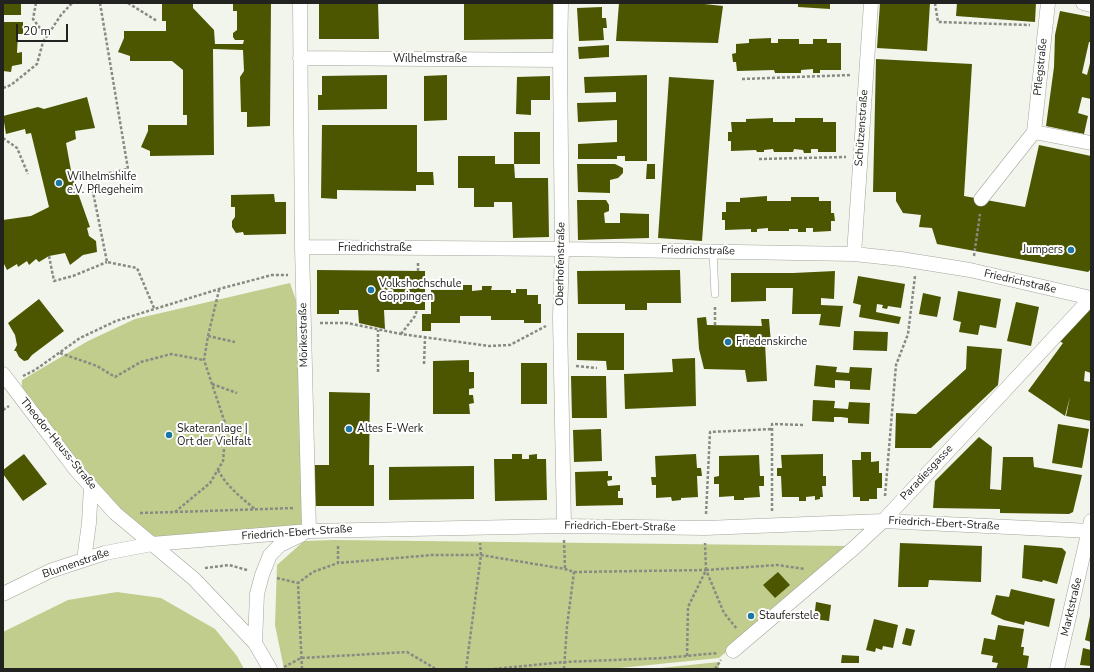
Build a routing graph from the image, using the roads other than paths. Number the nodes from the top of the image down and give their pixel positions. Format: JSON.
{"nodes":[{"id":1,"x":300,"y":3,"type":"edge"},
{"id":2,"x":561,"y":3,"type":"edge"},
{"id":3,"x":870,"y":3,"type":"edge"},
{"id":4,"x":1048,"y":3,"type":"edge"},
{"id":5,"x":1083,"y":3,"type":"edge"},
{"id":6,"x":1091,"y":5,"type":"edge"},
{"id":7,"x":300,"y":58,"type":"junction"},
{"id":8,"x":560,"y":60,"type":"junction"},
{"id":9,"x":1034,"y":132,"type":"junction"},
{"id":10,"x":1091,"y":143,"type":"edge"},
{"id":11,"x":981,"y":199,"type":"road end"},
{"id":12,"x":302,"y":247,"type":"junction"},
{"id":13,"x":562,"y":249,"type":"junction"},
{"id":14,"x":713,"y":251,"type":"junction"},
{"id":15,"x":854,"y":254,"type":"junction"},
{"id":16,"x":715,"y":294,"type":"dead end"},
{"id":17,"x":1091,"y":298,"type":"edge"},
{"id":18,"x":7,"y":378,"type":"edge"},
{"id":19,"x":91,"y":486,"type":"junction"},
{"id":20,"x":883,"y":521,"type":"junction"},
{"id":21,"x":564,"y":526,"type":"junction"},
{"id":22,"x":1090,"y":528,"type":"edge"},
{"id":23,"x":309,"y":531,"type":"junction"},
{"id":24,"x":152,"y":544,"type":"junction"},
{"id":25,"x":84,"y":560,"type":"junction"},
{"id":26,"x":3,"y":594,"type":"edge"},
{"id":27,"x":255,"y":643,"type":"junction"},
{"id":28,"x":733,"y":651,"type":"road end"},
{"id":29,"x":270,"y":669,"type":"edge"},
{"id":30,"x":1057,"y":669,"type":"edge"}],
"edges":[{"from":1,"to":7,"type":"street","name":"Mörikestraße"},
{"from":2,"to":8,"type":"street","name":"Oberhofenstraße"},
{"from":3,"to":15,"type":"street","name":"Schützenstraße"},
{"from":4,"to":9,"type":"street","name":"Pflegstraße"},
{"from":5,"to":6,"type":"street"},
{"from":7,"to":8,"type":"street","name":"Wilhelmstraße"},
{"from":7,"to":12,"type":"street","name":"Mörikestraße"},
{"from":8,"to":13,"type":"street","name":"Oberhofenstraße"},
{"from":9,"to":10,"type":"street"},
{"from":9,"to":11,"type":"street"},
{"from":12,"to":13,"type":"street","name":"Friedrichstraße"},
{"from":12,"to":23,"type":"street","name":"Mörikestraße"},
{"from":13,"to":14,"type":"street","name":"Friedrichstraße"},
{"from":13,"to":21,"type":"street","name":"Oberhofenstraße"},
{"from":14,"to":15,"type":"street","name":"Friedrichstraße"},
{"from":14,"to":16,"type":"lane"},
{"from":15,"to":17,"type":"street","name":"Friedrichstraße"},
{"from":17,"to":20,"type":"street","name":"Paradiesgasse"},
{"from":18,"to":19,"type":"street","name":"Theodor-Heuss-Straße"},
{"from":19,"to":24,"type":"street","name":"Theodor-Heuss-Straße"},
{"from":19,"to":25,"type":"street"},
{"from":20,"to":21,"type":"street","name":"Friedrich-Ebert-Straße"},
{"from":20,"to":22,"type":"street","name":"Friedrich-Ebert-Straße"},
{"from":20,"to":28,"type":"street","name":"Paradiesgasse"},
{"from":21,"to":23,"type":"street","name":"Friedrich-Ebert-Straße"},
{"from":22,"to":30,"type":"street","name":"Marktstraße"},
{"from":23,"to":24,"type":"street","name":"Friedrich-Ebert-Straße"},
{"from":23,"to":27,"type":"street"},
{"from":24,"to":25,"type":"street","name":"Blumenstraße"},
{"from":24,"to":27,"type":"street"},
{"from":25,"to":26,"type":"street","name":"Blumenstraße"},
{"from":27,"to":29,"type":"street"}]}
